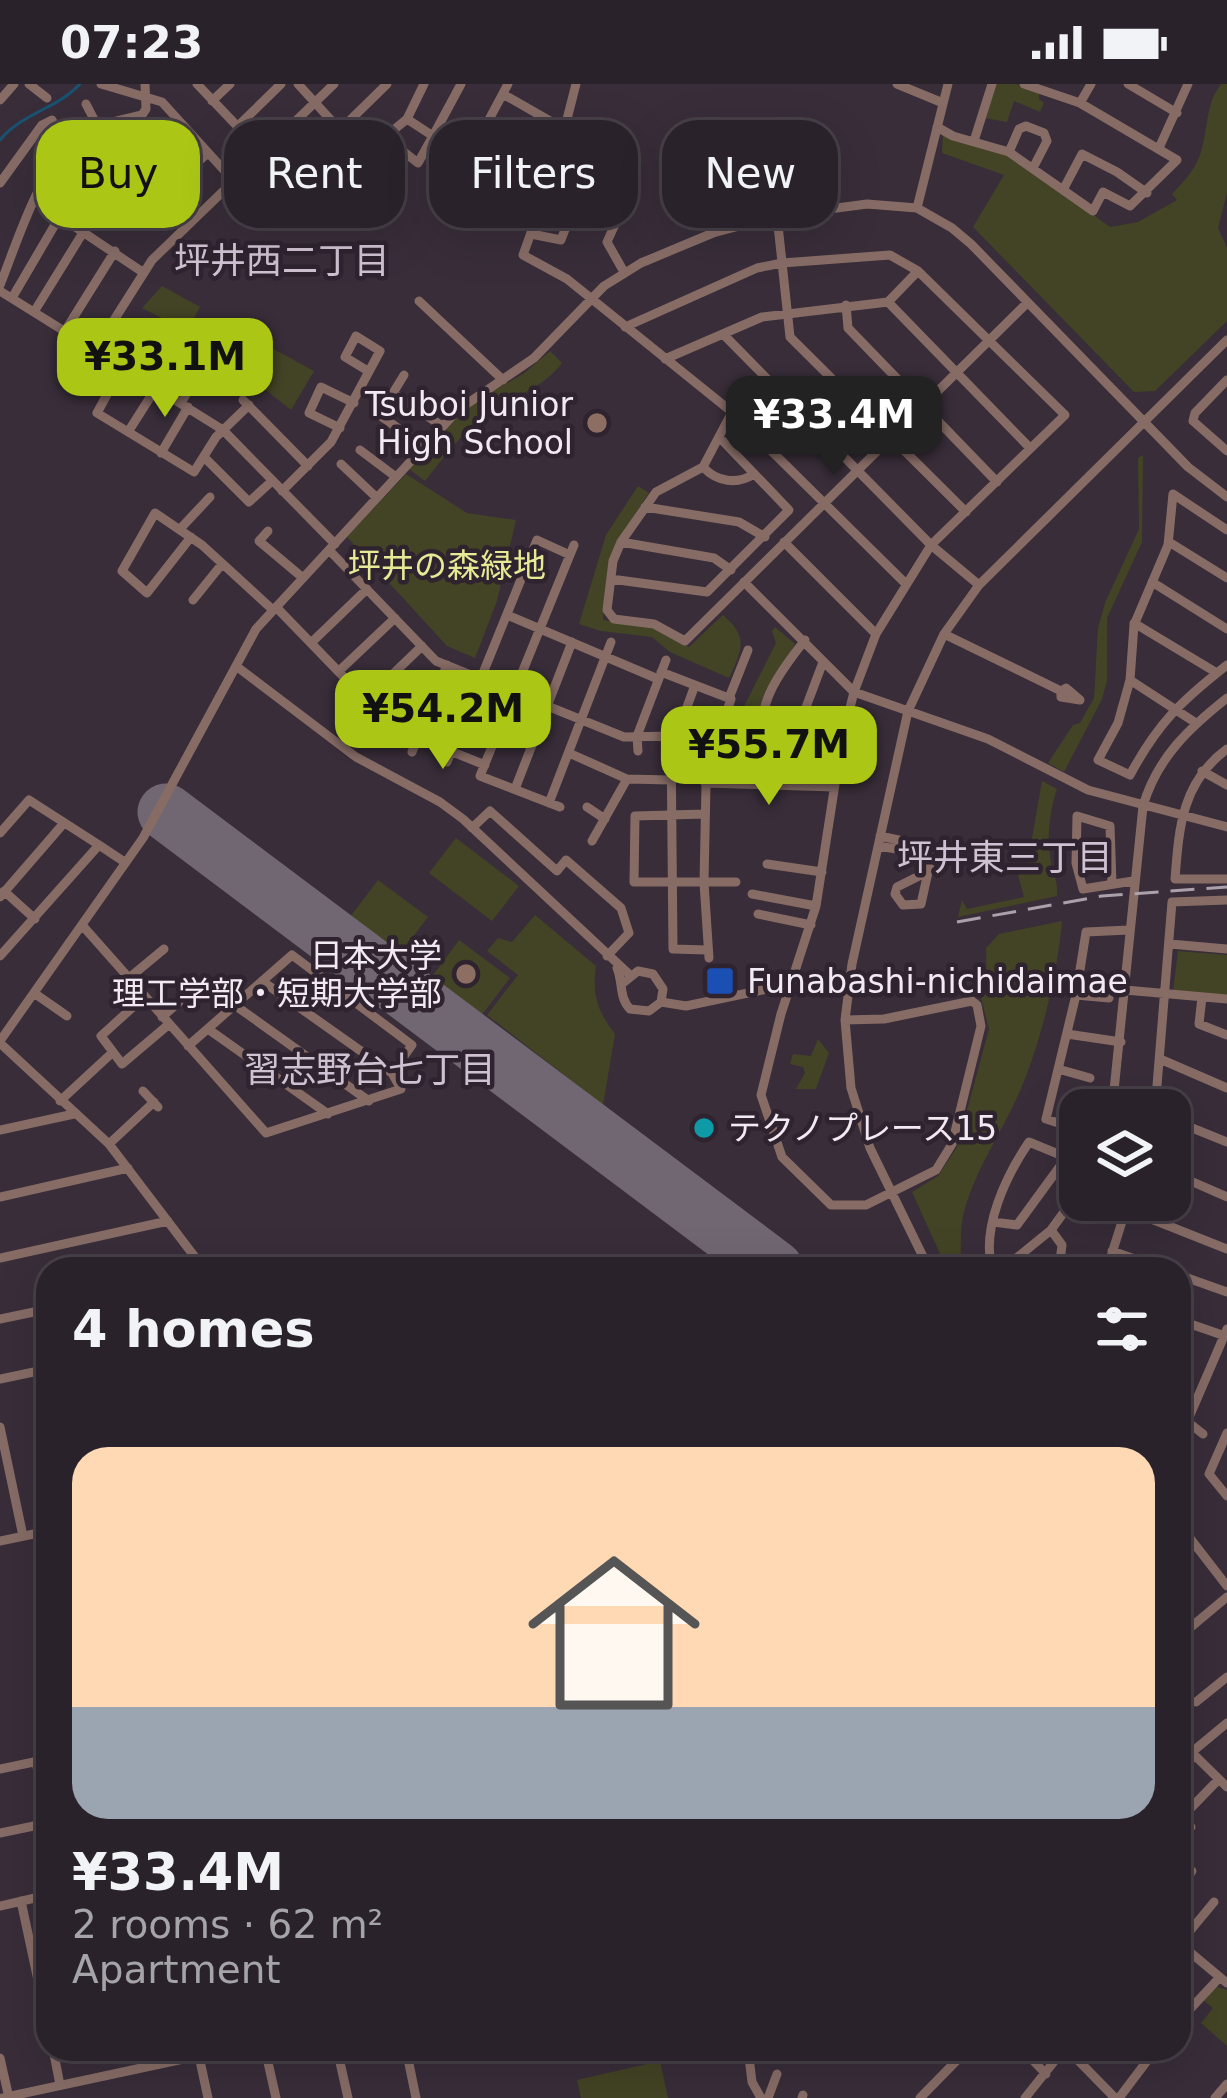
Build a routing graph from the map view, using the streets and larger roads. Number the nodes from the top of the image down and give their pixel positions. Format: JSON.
{"nodes":[{"id":1,"x":14,"y":84,"type":"edge"},
{"id":2,"x":29,"y":84,"type":"edge"},
{"id":3,"x":101,"y":84,"type":"edge"},
{"id":4,"x":145,"y":84,"type":"edge"},
{"id":5,"x":197,"y":84,"type":"edge"},
{"id":6,"x":230,"y":84,"type":"edge"},
{"id":7,"x":281,"y":84,"type":"edge"},
{"id":8,"x":298,"y":84,"type":"edge"},
{"id":9,"x":334,"y":84,"type":"edge"},
{"id":10,"x":387,"y":84,"type":"edge"},
{"id":11,"x":424,"y":84,"type":"edge"},
{"id":12,"x":461,"y":84,"type":"edge"},
{"id":13,"x":576,"y":84,"type":"edge"},
{"id":14,"x":897,"y":84,"type":"edge"},
{"id":15,"x":948,"y":84,"type":"edge"},
{"id":16,"x":992,"y":84,"type":"edge"},
{"id":17,"x":1024,"y":84,"type":"edge"},
{"id":18,"x":1091,"y":84,"type":"edge"},
{"id":19,"x":1188,"y":84,"type":"edge"},
{"id":20,"x":1131,"y":85,"type":"edge"},
{"id":21,"x":506,"y":89,"type":"edge"},
{"id":22,"x":47,"y":98,"type":"dead end"},
{"id":23,"x":146,"y":98,"type":"junction"},
{"id":24,"x":0,"y":100,"type":"edge"},
{"id":25,"x":212,"y":101,"type":"junction"},
{"id":26,"x":315,"y":103,"type":"junction"},
{"id":27,"x":943,"y":103,"type":"junction"},
{"id":28,"x":1080,"y":103,"type":"junction"},
{"id":29,"x":86,"y":104,"type":"dead end"},
{"id":30,"x":1177,"y":113,"type":"junction"},
{"id":31,"x":142,"y":115,"type":"junction"},
{"id":32,"x":406,"y":119,"type":"junction"},
{"id":33,"x":94,"y":120,"type":"edge"},
{"id":34,"x":124,"y":120,"type":"edge"},
{"id":35,"x":137,"y":120,"type":"edge"},
{"id":36,"x":178,"y":120,"type":"edge"},
{"id":37,"x":232,"y":120,"type":"edge"},
{"id":38,"x":244,"y":120,"type":"edge"},
{"id":39,"x":297,"y":120,"type":"edge"},
{"id":40,"x":442,"y":120,"type":"edge"},
{"id":41,"x":489,"y":120,"type":"edge"},
{"id":42,"x":552,"y":120,"type":"edge"},
{"id":43,"x":567,"y":120,"type":"edge"},
{"id":44,"x":938,"y":127,"type":"junction"},
{"id":45,"x":36,"y":132,"type":"edge"},
{"id":46,"x":429,"y":133,"type":"edge"},
{"id":47,"x":974,"y":141,"type":"junction"},
{"id":48,"x":429,"y":143,"type":"edge"},
{"id":49,"x":200,"y":144,"type":"edge"},
{"id":50,"x":1159,"y":148,"type":"junction"},
{"id":51,"x":1010,"y":152,"type":"junction"},
{"id":52,"x":208,"y":153,"type":"junction"},
{"id":53,"x":200,"y":160,"type":"edge"},
{"id":54,"x":1033,"y":168,"type":"junction"},
{"id":55,"x":224,"y":170,"type":"edge"},
{"id":56,"x":0,"y":183,"type":"edge"},
{"id":57,"x":1064,"y":188,"type":"junction"},
{"id":58,"x":224,"y":189,"type":"edge"},
{"id":59,"x":1147,"y":193,"type":"junction"},
{"id":60,"x":35,"y":200,"type":"edge"},
{"id":61,"x":838,"y":208,"type":"edge"},
{"id":62,"x":917,"y":208,"type":"junction"},
{"id":63,"x":53,"y":228,"type":"edge"},
{"id":64,"x":80,"y":228,"type":"edge"},
{"id":65,"x":533,"y":228,"type":"edge"},
{"id":66,"x":565,"y":228,"type":"edge"},
{"id":67,"x":613,"y":228,"type":"edge"},
{"id":68,"x":732,"y":228,"type":"edge"},
{"id":69,"x":778,"y":228,"type":"edge"},
{"id":70,"x":85,"y":231,"type":"junction"},
{"id":71,"x":531,"y":234,"type":"junction"},
{"id":72,"x":0,"y":248,"type":"edge"},
{"id":73,"x":115,"y":251,"type":"junction"},
{"id":74,"x":12,"y":255,"type":"junction"},
{"id":75,"x":782,"y":263,"type":"junction"},
{"id":76,"x":918,"y":271,"type":"junction"},
{"id":77,"x":624,"y":272,"type":"junction"},
{"id":78,"x":144,"y":273,"type":"junction"},
{"id":79,"x":0,"y":288,"type":"edge"},
{"id":80,"x":12,"y":298,"type":"junction"},
{"id":81,"x":588,"y":300,"type":"junction"},
{"id":82,"x":419,"y":301,"type":"dead end"},
{"id":83,"x":888,"y":302,"type":"junction"},
{"id":84,"x":1027,"y":303,"type":"junction"},
{"id":85,"x":846,"y":305,"type":"junction"},
{"id":86,"x":34,"y":312,"type":"junction"},
{"id":87,"x":788,"y":312,"type":"junction"},
{"id":88,"x":625,"y":327,"type":"junction"},
{"id":89,"x":65,"y":331,"type":"junction"},
{"id":90,"x":724,"y":335,"type":"junction"},
{"id":91,"x":991,"y":338,"type":"junction"},
{"id":92,"x":1227,"y":340,"type":"edge"},
{"id":93,"x":95,"y":350,"type":"junction"},
{"id":94,"x":665,"y":359,"type":"junction"},
{"id":95,"x":122,"y":367,"type":"junction"},
{"id":96,"x":368,"y":371,"type":"dead end"},
{"id":97,"x":200,"y":372,"type":"dead end"},
{"id":98,"x":956,"y":373,"type":"junction"},
{"id":99,"x":404,"y":375,"type":"dead end"},
{"id":100,"x":502,"y":380,"type":"junction"},
{"id":101,"x":1225,"y":386,"type":"edge"},
{"id":102,"x":156,"y":388,"type":"junction"},
{"id":103,"x":354,"y":403,"type":"junction"},
{"id":104,"x":184,"y":405,"type":"junction"},
{"id":105,"x":922,"y":406,"type":"junction"},
{"id":106,"x":732,"y":412,"type":"junction"},
{"id":107,"x":378,"y":414,"type":"dead end"},
{"id":108,"x":1144,"y":420,"type":"junction"},
{"id":109,"x":442,"y":426,"type":"junction"},
{"id":110,"x":340,"y":428,"type":"junction"},
{"id":111,"x":223,"y":430,"type":"junction"},
{"id":112,"x":128,"y":432,"type":"junction"},
{"id":113,"x":719,"y":437,"type":"junction"},
{"id":114,"x":889,"y":440,"type":"junction"},
{"id":115,"x":423,"y":446,"type":"junction"},
{"id":116,"x":1030,"y":448,"type":"junction"},
{"id":117,"x":360,"y":450,"type":"dead end"},
{"id":118,"x":1227,"y":452,"type":"edge"},
{"id":119,"x":161,"y":453,"type":"junction"},
{"id":120,"x":204,"y":457,"type":"junction"},
{"id":121,"x":341,"y":464,"type":"dead end"},
{"id":122,"x":308,"y":466,"type":"junction"},
{"id":123,"x":703,"y":467,"type":"junction"},
{"id":124,"x":858,"y":470,"type":"junction"},
{"id":125,"x":754,"y":474,"type":"junction"},
{"id":126,"x":396,"y":477,"type":"junction"},
{"id":127,"x":272,"y":481,"type":"junction"},
{"id":128,"x":997,"y":482,"type":"junction"},
{"id":129,"x":282,"y":491,"type":"junction"},
{"id":130,"x":210,"y":497,"type":"dead end"},
{"id":131,"x":1227,"y":497,"type":"edge"},
{"id":132,"x":377,"y":498,"type":"junction"},
{"id":133,"x":824,"y":503,"type":"junction"},
{"id":134,"x":645,"y":507,"type":"junction"},
{"id":135,"x":966,"y":512,"type":"junction"},
{"id":136,"x":180,"y":530,"type":"junction"},
{"id":137,"x":1227,"y":530,"type":"edge"},
{"id":138,"x":268,"y":531,"type":"dead end"},
{"id":139,"x":191,"y":537,"type":"junction"},
{"id":140,"x":765,"y":537,"type":"junction"},
{"id":141,"x":621,"y":542,"type":"junction"},
{"id":142,"x":784,"y":542,"type":"junction"},
{"id":143,"x":1168,"y":542,"type":"junction"},
{"id":144,"x":932,"y":545,"type":"junction"},
{"id":145,"x":332,"y":547,"type":"junction"},
{"id":146,"x":222,"y":564,"type":"junction"},
{"id":147,"x":730,"y":570,"type":"junction"},
{"id":148,"x":303,"y":578,"type":"junction"},
{"id":149,"x":1227,"y":578,"type":"edge"},
{"id":150,"x":611,"y":579,"type":"junction"},
{"id":151,"x":744,"y":582,"type":"junction"},
{"id":152,"x":1152,"y":582,"type":"junction"},
{"id":153,"x":905,"y":583,"type":"junction"},
{"id":154,"x":979,"y":585,"type":"junction"},
{"id":155,"x":367,"y":589,"type":"junction"},
{"id":156,"x":193,"y":600,"type":"dead end"},
{"id":157,"x":274,"y":608,"type":"junction"},
{"id":158,"x":507,"y":615,"type":"junction"},
{"id":159,"x":395,"y":618,"type":"junction"},
{"id":160,"x":1135,"y":623,"type":"junction"},
{"id":161,"x":539,"y":629,"type":"junction"},
{"id":162,"x":1227,"y":629,"type":"edge"},
{"id":163,"x":876,"y":634,"type":"junction"},
{"id":164,"x":944,"y":634,"type":"junction"},
{"id":165,"x":806,"y":640,"type":"junction"},
{"id":166,"x":312,"y":642,"type":"junction"},
{"id":167,"x":572,"y":642,"type":"junction"},
{"id":168,"x":611,"y":642,"type":"dead end"},
{"id":169,"x":422,"y":646,"type":"junction"},
{"id":170,"x":748,"y":650,"type":"dead end"},
{"id":171,"x":606,"y":656,"type":"junction"},
{"id":172,"x":666,"y":660,"type":"dead end"},
{"id":173,"x":823,"y":662,"type":"junction"},
{"id":174,"x":1227,"y":664,"type":"edge"},
{"id":175,"x":447,"y":665,"type":"junction"},
{"id":176,"x":236,"y":666,"type":"junction"},
{"id":177,"x":339,"y":671,"type":"junction"},
{"id":178,"x":1217,"y":673,"type":"junction"},
{"id":179,"x":659,"y":675,"type":"junction"},
{"id":180,"x":480,"y":679,"type":"junction"},
{"id":181,"x":1130,"y":680,"type":"junction"},
{"id":182,"x":695,"y":685,"type":"junction"},
{"id":183,"x":1061,"y":691,"type":"dead end"},
{"id":184,"x":514,"y":692,"type":"junction"},
{"id":185,"x":854,"y":692,"type":"junction"},
{"id":186,"x":417,"y":696,"type":"dead end"},
{"id":187,"x":729,"y":698,"type":"junction"},
{"id":188,"x":1227,"y":698,"type":"edge"},
{"id":189,"x":433,"y":701,"type":"junction"},
{"id":190,"x":547,"y":706,"type":"junction"},
{"id":191,"x":1174,"y":709,"type":"junction"},
{"id":192,"x":908,"y":711,"type":"junction"},
{"id":193,"x":400,"y":718,"type":"dead end"},
{"id":194,"x":582,"y":720,"type":"junction"},
{"id":195,"x":1196,"y":723,"type":"junction"},
{"id":196,"x":420,"y":732,"type":"junction"},
{"id":197,"x":637,"y":736,"type":"junction"},
{"id":198,"x":707,"y":736,"type":"junction"},
{"id":199,"x":674,"y":737,"type":"junction"},
{"id":200,"x":794,"y":739,"type":"junction"},
{"id":201,"x":842,"y":739,"type":"junction"},
{"id":202,"x":1227,"y":749,"type":"edge"},
{"id":203,"x":638,"y":751,"type":"dead end"},
{"id":204,"x":412,"y":752,"type":"dead end"},
{"id":205,"x":568,"y":753,"type":"junction"},
{"id":206,"x":449,"y":756,"type":"junction"},
{"id":207,"x":485,"y":764,"type":"junction"},
{"id":208,"x":1202,"y":771,"type":"junction"},
{"id":209,"x":627,"y":778,"type":"junction"},
{"id":210,"x":670,"y":780,"type":"junction"},
{"id":211,"x":705,"y":783,"type":"junction"},
{"id":212,"x":1227,"y":785,"type":"edge"},
{"id":213,"x":834,"y":787,"type":"junction"},
{"id":214,"x":514,"y":789,"type":"junction"},
{"id":215,"x":549,"y":802,"type":"junction"},
{"id":216,"x":1143,"y":806,"type":"junction"},
{"id":217,"x":560,"y":807,"type":"dead end"},
{"id":218,"x":587,"y":807,"type":"dead end"},
{"id":219,"x":705,"y":814,"type":"junction"},
{"id":220,"x":670,"y":815,"type":"junction"},
{"id":221,"x":1180,"y":815,"type":"junction"},
{"id":222,"x":605,"y":819,"type":"junction"},
{"id":223,"x":64,"y":823,"type":"junction"},
{"id":224,"x":1227,"y":827,"type":"edge"},
{"id":225,"x":472,"y":828,"type":"junction"},
{"id":226,"x":0,"y":833,"type":"edge"},
{"id":227,"x":620,"y":837,"type":"dead end"},
{"id":228,"x":635,"y":838,"type":"junction"},
{"id":229,"x":879,"y":841,"type":"junction"},
{"id":230,"x":592,"y":842,"type":"dead end"},
{"id":231,"x":99,"y":845,"type":"junction"},
{"id":232,"x":122,"y":861,"type":"dead end"},
{"id":233,"x":767,"y":864,"type":"dead end"},
{"id":234,"x":822,"y":872,"type":"junction"},
{"id":235,"x":1227,"y":879,"type":"edge"},
{"id":236,"x":1133,"y":881,"type":"junction"},
{"id":237,"x":736,"y":882,"type":"dead end"},
{"id":238,"x":671,"y":883,"type":"junction"},
{"id":239,"x":704,"y":883,"type":"junction"},
{"id":240,"x":1112,"y":884,"type":"junction"},
{"id":241,"x":2,"y":892,"type":"edge"},
{"id":242,"x":752,"y":894,"type":"dead end"},
{"id":243,"x":1227,"y":900,"type":"edge"},
{"id":244,"x":816,"y":906,"type":"junction"},
{"id":245,"x":758,"y":914,"type":"dead end"},
{"id":246,"x":35,"y":919,"type":"junction"},
{"id":247,"x":82,"y":925,"type":"junction"},
{"id":248,"x":812,"y":925,"type":"junction"},
{"id":249,"x":1129,"y":930,"type":"junction"},
{"id":250,"x":1170,"y":944,"type":"junction"},
{"id":251,"x":164,"y":949,"type":"dead end"},
{"id":252,"x":1227,"y":949,"type":"edge"},
{"id":253,"x":0,"y":956,"type":"edge"},
{"id":254,"x":610,"y":960,"type":"junction"},
{"id":255,"x":129,"y":978,"type":"junction"},
{"id":256,"x":627,"y":979,"type":"junction"},
{"id":257,"x":203,"y":981,"type":"dead end"},
{"id":258,"x":262,"y":981,"type":"junction"},
{"id":259,"x":791,"y":984,"type":"junction"},
{"id":260,"x":1125,"y":991,"type":"junction"},
{"id":261,"x":34,"y":993,"type":"junction"},
{"id":262,"x":1164,"y":994,"type":"junction"},
{"id":263,"x":1076,"y":995,"type":"junction"},
{"id":264,"x":144,"y":997,"type":"junction"},
{"id":265,"x":1109,"y":998,"type":"dead end"},
{"id":266,"x":1202,"y":998,"type":"junction"},
{"id":267,"x":1227,"y":999,"type":"edge"},
{"id":268,"x":661,"y":1002,"type":"junction"},
{"id":269,"x":236,"y":1006,"type":"junction"},
{"id":270,"x":67,"y":1016,"type":"dead end"},
{"id":271,"x":845,"y":1020,"type":"junction"},
{"id":272,"x":165,"y":1021,"type":"junction"},
{"id":273,"x":208,"y":1029,"type":"junction"},
{"id":274,"x":1066,"y":1034,"type":"junction"},
{"id":275,"x":1227,"y":1035,"type":"edge"},
{"id":276,"x":0,"y":1042,"type":"edge"},
{"id":277,"x":1121,"y":1042,"type":"junction"},
{"id":278,"x":188,"y":1046,"type":"junction"},
{"id":279,"x":113,"y":1052,"type":"junction"},
{"id":280,"x":6,"y":1055,"type":"edge"},
{"id":281,"x":1160,"y":1059,"type":"junction"},
{"id":282,"x":1058,"y":1069,"type":"junction"},
{"id":283,"x":392,"y":1073,"type":"junction"},
{"id":284,"x":1090,"y":1078,"type":"dead end"},
{"id":285,"x":1227,"y":1088,"type":"edge"},
{"id":286,"x":1115,"y":1089,"type":"edge"},
{"id":287,"x":1157,"y":1089,"type":"edge"},
{"id":288,"x":143,"y":1091,"type":"dead end"},
{"id":289,"x":60,"y":1101,"type":"junction"},
{"id":290,"x":369,"y":1101,"type":"junction"},
{"id":291,"x":74,"y":1114,"type":"junction"},
{"id":292,"x":328,"y":1114,"type":"junction"},
{"id":293,"x":1059,"y":1123,"type":"edge"},
{"id":294,"x":1191,"y":1127,"type":"edge"},
{"id":295,"x":0,"y":1130,"type":"edge"},
{"id":296,"x":1227,"y":1142,"type":"edge"},
{"id":297,"x":109,"y":1144,"type":"junction"},
{"id":298,"x":1059,"y":1155,"type":"edge"},
{"id":299,"x":128,"y":1168,"type":"junction"},
{"id":300,"x":1059,"y":1168,"type":"edge"},
{"id":301,"x":1191,"y":1181,"type":"edge"},
{"id":302,"x":892,"y":1194,"type":"junction"},
{"id":303,"x":0,"y":1197,"type":"edge"},
{"id":304,"x":1227,"y":1197,"type":"edge"},
{"id":305,"x":1059,"y":1220,"type":"edge"},
{"id":306,"x":168,"y":1221,"type":"junction"},
{"id":307,"x":994,"y":1222,"type":"junction"},
{"id":308,"x":1052,"y":1230,"type":"junction"},
{"id":309,"x":1227,"y":1249,"type":"edge"},
{"id":310,"x":1112,"y":1251,"type":"junction"},
{"id":311,"x":195,"y":1257,"type":"edge"},
{"id":312,"x":923,"y":1257,"type":"edge"},
{"id":313,"x":993,"y":1257,"type":"edge"},
{"id":314,"x":1018,"y":1257,"type":"edge"},
{"id":315,"x":1060,"y":1257,"type":"edge"},
{"id":316,"x":1110,"y":1257,"type":"edge"},
{"id":317,"x":1129,"y":1257,"type":"edge"},
{"id":318,"x":0,"y":1258,"type":"edge"},
{"id":319,"x":1191,"y":1279,"type":"edge"},
{"id":320,"x":1227,"y":1292,"type":"edge"},
{"id":321,"x":36,"y":1312,"type":"edge"},
{"id":322,"x":0,"y":1319,"type":"edge"},
{"id":323,"x":1191,"y":1323,"type":"edge"},
{"id":324,"x":1226,"y":1333,"type":"edge"},
{"id":325,"x":36,"y":1372,"type":"edge"},
{"id":326,"x":0,"y":1379,"type":"edge"},
{"id":327,"x":1191,"y":1403,"type":"edge"},
{"id":328,"x":1191,"y":1425,"type":"edge"},
{"id":329,"x":0,"y":1427,"type":"edge"},
{"id":330,"x":1227,"y":1433,"type":"edge"},
{"id":331,"x":1203,"y":1434,"type":"dead end"},
{"id":332,"x":1224,"y":1449,"type":"edge"},
{"id":333,"x":1227,"y":1496,"type":"edge"},
{"id":334,"x":36,"y":1533,"type":"edge"},
{"id":335,"x":23,"y":1536,"type":"junction"},
{"id":336,"x":1191,"y":1540,"type":"edge"},
{"id":337,"x":0,"y":1541,"type":"edge"},
{"id":338,"x":1227,"y":1586,"type":"edge"},
{"id":339,"x":1227,"y":1597,"type":"edge"},
{"id":340,"x":1191,"y":1627,"type":"edge"},
{"id":341,"x":1227,"y":1677,"type":"edge"},
{"id":342,"x":1196,"y":1702,"type":"dead end"},
{"id":343,"x":1227,"y":1723,"type":"edge"},
{"id":344,"x":1193,"y":1754,"type":"junction"},
{"id":345,"x":1191,"y":1757,"type":"edge"},
{"id":346,"x":36,"y":1761,"type":"edge"},
{"id":347,"x":0,"y":1769,"type":"edge"},
{"id":348,"x":1223,"y":1783,"type":"edge"},
{"id":349,"x":1191,"y":1810,"type":"edge"},
{"id":350,"x":36,"y":1825,"type":"edge"},
{"id":351,"x":0,"y":1833,"type":"edge"},
{"id":352,"x":36,"y":1898,"type":"edge"},
{"id":353,"x":21,"y":1901,"type":"junction"},
{"id":354,"x":1214,"y":1902,"type":"dead end"},
{"id":355,"x":0,"y":1906,"type":"edge"},
{"id":356,"x":1191,"y":1929,"type":"edge"},
{"id":357,"x":1191,"y":1953,"type":"edge"},
{"id":358,"x":36,"y":1971,"type":"edge"},
{"id":359,"x":1224,"y":1980,"type":"edge"},
{"id":360,"x":1191,"y":2009,"type":"edge"},
{"id":361,"x":0,"y":2058,"type":"edge"},
{"id":362,"x":55,"y":2061,"type":"edge"},
{"id":363,"x":175,"y":2061,"type":"edge"},
{"id":364,"x":200,"y":2061,"type":"edge"},
{"id":365,"x":268,"y":2061,"type":"edge"},
{"id":366,"x":340,"y":2061,"type":"edge"},
{"id":367,"x":408,"y":2061,"type":"edge"},
{"id":368,"x":749,"y":2061,"type":"edge"},
{"id":369,"x":956,"y":2061,"type":"edge"},
{"id":370,"x":1034,"y":2061,"type":"edge"},
{"id":371,"x":1056,"y":2061,"type":"edge"},
{"id":372,"x":1078,"y":2061,"type":"edge"},
{"id":373,"x":1146,"y":2061,"type":"edge"},
{"id":374,"x":777,"y":2074,"type":"dead end"},
{"id":375,"x":1046,"y":2074,"type":"junction"},
{"id":376,"x":1227,"y":2084,"type":"edge"},
{"id":377,"x":60,"y":2085,"type":"junction"},
{"id":378,"x":7,"y":2097,"type":"edge"},
{"id":379,"x":208,"y":2098,"type":"edge"},
{"id":380,"x":276,"y":2098,"type":"edge"},
{"id":381,"x":348,"y":2098,"type":"edge"},
{"id":382,"x":416,"y":2098,"type":"edge"},
{"id":383,"x":765,"y":2098,"type":"edge"},
{"id":384,"x":920,"y":2098,"type":"edge"},
{"id":385,"x":1025,"y":2098,"type":"edge"},
{"id":386,"x":1117,"y":2098,"type":"edge"},
{"id":387,"x":1215,"y":2098,"type":"edge"}],
"edges":[{"from":1,"to":24,"type":"street"},
{"from":2,"to":22,"type":"street"},
{"from":3,"to":23,"type":"street"},
{"from":4,"to":23,"type":"street"},
{"from":5,"to":25,"type":"street"},
{"from":6,"to":25,"type":"street"},
{"from":7,"to":38,"type":"street"},
{"from":8,"to":26,"type":"street"},
{"from":9,"to":26,"type":"street"},
{"from":10,"to":26,"type":"street"},
{"from":11,"to":32,"type":"street"},
{"from":12,"to":40,"type":"street"},
{"from":13,"to":43,"type":"street"},
{"from":14,"to":27,"type":"street"},
{"from":15,"to":27,"type":"street"},
{"from":16,"to":47,"type":"street"},
{"from":17,"to":28,"type":"street"},
{"from":18,"to":28,"type":"street"},
{"from":19,"to":30,"type":"street"},
{"from":20,"to":30,"type":"street"},
{"from":21,"to":41,"type":"street"},
{"from":21,"to":42,"type":"street"},
{"from":23,"to":31,"type":"street"},
{"from":23,"to":36,"type":"street"},
{"from":25,"to":37,"type":"street"},
{"from":26,"to":39,"type":"street"},
{"from":27,"to":44,"type":"street"},
{"from":28,"to":50,"type":"street"},
{"from":29,"to":33,"type":"street"},
{"from":30,"to":50,"type":"street"},
{"from":31,"to":34,"type":"street"},
{"from":31,"to":35,"type":"street"},
{"from":32,"to":46,"type":"street"},
{"from":32,"to":48,"type":"street"},
{"from":44,"to":47,"type":"street"},
{"from":44,"to":62,"type":"street"},
{"from":45,"to":56,"type":"street"},
{"from":47,"to":51,"type":"street"},
{"from":49,"to":52,"type":"street"},
{"from":50,"to":59,"type":"street"},
{"from":51,"to":54,"type":"street"},
{"from":51,"to":54,"type":"street"},
{"from":52,"to":53,"type":"street"},
{"from":52,"to":55,"type":"street"},
{"from":54,"to":57,"type":"street"},
{"from":57,"to":59,"type":"street"},
{"from":57,"to":59,"type":"street"},
{"from":58,"to":78,"type":"street"},
{"from":60,"to":74,"type":"street"},
{"from":61,"to":62,"type":"street"},
{"from":62,"to":84,"type":"street"},
{"from":63,"to":80,"type":"street"},
{"from":64,"to":70,"type":"street"},
{"from":65,"to":71,"type":"street"},
{"from":66,"to":71,"type":"street"},
{"from":67,"to":77,"type":"street"},
{"from":68,"to":77,"type":"street"},
{"from":69,"to":75,"type":"street"},
{"from":70,"to":73,"type":"street"},
{"from":70,"to":86,"type":"street"},
{"from":71,"to":81,"type":"street"},
{"from":72,"to":74,"type":"street"},
{"from":73,"to":78,"type":"street"},
{"from":73,"to":89,"type":"street"},
{"from":74,"to":79,"type":"street"},
{"from":75,"to":76,"type":"street"},
{"from":75,"to":87,"type":"street"},
{"from":75,"to":88,"type":"street"},
{"from":76,"to":83,"type":"street"},
{"from":76,"to":91,"type":"street"},
{"from":77,"to":81,"type":"street"},
{"from":78,"to":93,"type":"street"},
{"from":79,"to":80,"type":"street"},
{"from":80,"to":86,"type":"street"},
{"from":81,"to":88,"type":"street"},
{"from":81,"to":100,"type":"street"},
{"from":82,"to":100,"type":"street"},
{"from":83,"to":85,"type":"street"},
{"from":83,"to":98,"type":"street"},
{"from":84,"to":91,"type":"street"},
{"from":84,"to":108,"type":"street"},
{"from":85,"to":87,"type":"street"},
{"from":85,"to":105,"type":"street"},
{"from":86,"to":89,"type":"street"},
{"from":87,"to":90,"type":"street"},
{"from":87,"to":114,"type":"street"},
{"from":88,"to":94,"type":"street"},
{"from":89,"to":93,"type":"street"},
{"from":90,"to":94,"type":"street"},
{"from":90,"to":124,"type":"street"},
{"from":91,"to":98,"type":"street"},
{"from":91,"to":116,"type":"street"},
{"from":92,"to":108,"type":"street"},
{"from":93,"to":95,"type":"street"},
{"from":94,"to":106,"type":"street"},
{"from":95,"to":102,"type":"street"},
{"from":95,"to":112,"type":"street"},
{"from":96,"to":103,"type":"street"},
{"from":97,"to":104,"type":"street"},
{"from":98,"to":105,"type":"street"},
{"from":98,"to":116,"type":"street"},
{"from":99,"to":109,"type":"street"},
{"from":100,"to":109,"type":"street"},
{"from":101,"to":118,"type":"street"},
{"from":102,"to":104,"type":"street"},
{"from":102,"to":112,"type":"street"},
{"from":103,"to":110,"type":"street"},
{"from":103,"to":110,"type":"street"},
{"from":104,"to":111,"type":"street"},
{"from":104,"to":119,"type":"street"},
{"from":105,"to":114,"type":"street"},
{"from":105,"to":128,"type":"street"},
{"from":106,"to":113,"type":"street"},
{"from":106,"to":133,"type":"street"},
{"from":107,"to":115,"type":"street"},
{"from":108,"to":131,"type":"street"},
{"from":108,"to":154,"type":"street"},
{"from":109,"to":115,"type":"street"},
{"from":110,"to":122,"type":"street"},
{"from":111,"to":120,"type":"street"},
{"from":111,"to":122,"type":"street"},
{"from":111,"to":127,"type":"street"},
{"from":112,"to":119,"type":"street"},
{"from":113,"to":123,"type":"street"},
{"from":113,"to":125,"type":"street"},
{"from":114,"to":124,"type":"street"},
{"from":114,"to":135,"type":"street"},
{"from":115,"to":126,"type":"street"},
{"from":116,"to":128,"type":"street"},
{"from":117,"to":126,"type":"street"},
{"from":119,"to":120,"type":"street"},
{"from":120,"to":127,"type":"street"},
{"from":121,"to":132,"type":"street"},
{"from":122,"to":129,"type":"street"},
{"from":123,"to":125,"type":"street"},
{"from":123,"to":134,"type":"street"},
{"from":124,"to":133,"type":"street"},
{"from":124,"to":144,"type":"street"},
{"from":125,"to":140,"type":"street"},
{"from":126,"to":132,"type":"street"},
{"from":127,"to":129,"type":"street"},
{"from":128,"to":135,"type":"street"},
{"from":129,"to":145,"type":"street"},
{"from":130,"to":136,"type":"street"},
{"from":132,"to":145,"type":"street"},
{"from":133,"to":142,"type":"street"},
{"from":133,"to":153,"type":"street"},
{"from":134,"to":140,"type":"street"},
{"from":134,"to":141,"type":"street"},
{"from":135,"to":144,"type":"street"},
{"from":136,"to":139,"type":"street"},
{"from":136,"to":139,"type":"street"},
{"from":137,"to":143,"type":"street"},
{"from":138,"to":148,"type":"street"},
{"from":139,"to":146,"type":"street"},
{"from":140,"to":147,"type":"street"},
{"from":141,"to":147,"type":"street"},
{"from":141,"to":150,"type":"street"},
{"from":142,"to":151,"type":"street"},
{"from":142,"to":163,"type":"street"},
{"from":143,"to":149,"type":"street"},
{"from":143,"to":152,"type":"street"},
{"from":144,"to":153,"type":"street"},
{"from":144,"to":154,"type":"street"},
{"from":145,"to":148,"type":"street"},
{"from":145,"to":155,"type":"street"},
{"from":146,"to":156,"type":"street"},
{"from":146,"to":157,"type":"street"},
{"from":147,"to":150,"type":"street"},
{"from":148,"to":157,"type":"street"},
{"from":150,"to":151,"type":"street"},
{"from":151,"to":165,"type":"street"},
{"from":152,"to":160,"type":"street"},
{"from":152,"to":162,"type":"street"},
{"from":153,"to":163,"type":"street"},
{"from":154,"to":164,"type":"street"},
{"from":155,"to":159,"type":"street"},
{"from":155,"to":166,"type":"street"},
{"from":157,"to":166,"type":"street"},
{"from":157,"to":176,"type":"street"},
{"from":158,"to":161,"type":"street"},
{"from":158,"to":161,"type":"street"},
{"from":158,"to":180,"type":"street"},
{"from":159,"to":169,"type":"street"},
{"from":159,"to":177,"type":"street"},
{"from":160,"to":178,"type":"street"},
{"from":160,"to":181,"type":"street"},
{"from":161,"to":167,"type":"street"},
{"from":161,"to":184,"type":"street"},
{"from":163,"to":185,"type":"street"},
{"from":164,"to":183,"type":"street"},
{"from":164,"to":192,"type":"street"},
{"from":165,"to":173,"type":"street"},
{"from":165,"to":200,"type":"street"},
{"from":166,"to":177,"type":"street"},
{"from":167,"to":171,"type":"street"},
{"from":167,"to":190,"type":"street"},
{"from":168,"to":171,"type":"street"},
{"from":169,"to":175,"type":"street"},
{"from":169,"to":177,"type":"street"},
{"from":170,"to":187,"type":"street"},
{"from":171,"to":179,"type":"street"},
{"from":171,"to":194,"type":"street"},
{"from":172,"to":179,"type":"street"},
{"from":173,"to":185,"type":"street"},
{"from":173,"to":200,"type":"street"},
{"from":174,"to":178,"type":"street"},
{"from":175,"to":180,"type":"street"},
{"from":175,"to":189,"type":"street"},
{"from":176,"to":225,"type":"street"},
{"from":176,"to":247,"type":"street"},
{"from":178,"to":191,"type":"street"},
{"from":179,"to":182,"type":"street"},
{"from":179,"to":197,"type":"street"},
{"from":180,"to":184,"type":"street"},
{"from":180,"to":206,"type":"street"},
{"from":181,"to":191,"type":"street"},
{"from":181,"to":191,"type":"street"},
{"from":182,"to":187,"type":"street"},
{"from":182,"to":199,"type":"street"},
{"from":184,"to":190,"type":"street"},
{"from":184,"to":207,"type":"street"},
{"from":185,"to":192,"type":"street"},
{"from":185,"to":201,"type":"street"},
{"from":186,"to":189,"type":"street"},
{"from":187,"to":198,"type":"street"},
{"from":188,"to":195,"type":"street"},
{"from":189,"to":196,"type":"street"},
{"from":190,"to":194,"type":"street"},
{"from":190,"to":214,"type":"street"},
{"from":191,"to":195,"type":"street"},
{"from":192,"to":216,"type":"street"},
{"from":192,"to":229,"type":"street"},
{"from":193,"to":196,"type":"street"},
{"from":194,"to":197,"type":"street"},
{"from":194,"to":205,"type":"street"},
{"from":195,"to":216,"type":"street"},
{"from":196,"to":204,"type":"street"},
{"from":196,"to":206,"type":"street"},
{"from":197,"to":199,"type":"street"},
{"from":197,"to":203,"type":"street"},
{"from":198,"to":199,"type":"street"},
{"from":198,"to":211,"type":"street"},
{"from":199,"to":210,"type":"street"},
{"from":200,"to":201,"type":"street"},
{"from":201,"to":213,"type":"street"},
{"from":202,"to":208,"type":"street"},
{"from":205,"to":209,"type":"street"},
{"from":205,"to":215,"type":"street"},
{"from":206,"to":207,"type":"street"},
{"from":207,"to":214,"type":"street"},
{"from":208,"to":212,"type":"street"},
{"from":208,"to":221,"type":"street"},
{"from":209,"to":210,"type":"street"},
{"from":209,"to":222,"type":"street"},
{"from":210,"to":220,"type":"street"},
{"from":211,"to":213,"type":"street"},
{"from":211,"to":219,"type":"street"},
{"from":213,"to":234,"type":"street"},
{"from":214,"to":215,"type":"street"},
{"from":215,"to":217,"type":"street"},
{"from":216,"to":221,"type":"street"},
{"from":216,"to":236,"type":"street"},
{"from":218,"to":222,"type":"street"},
{"from":219,"to":220,"type":"street"},
{"from":219,"to":239,"type":"street"},
{"from":220,"to":228,"type":"street"},
{"from":220,"to":238,"type":"street"},
{"from":221,"to":224,"type":"street"},
{"from":221,"to":235,"type":"street"},
{"from":222,"to":230,"type":"street"},
{"from":223,"to":226,"type":"street"},
{"from":223,"to":231,"type":"street"},
{"from":223,"to":241,"type":"street"},
{"from":225,"to":254,"type":"street"},
{"from":225,"to":254,"type":"street"},
{"from":227,"to":228,"type":"street"},
{"from":228,"to":238,"type":"street"},
{"from":229,"to":229,"type":"street"},
{"from":229,"to":271,"type":"street"},
{"from":231,"to":232,"type":"street"},
{"from":231,"to":246,"type":"street"},
{"from":233,"to":234,"type":"street"},
{"from":234,"to":244,"type":"street"},
{"from":236,"to":240,"type":"street"},
{"from":236,"to":249,"type":"street"},
{"from":237,"to":239,"type":"street"},
{"from":238,"to":239,"type":"street"},
{"from":238,"to":239,"type":"street"},
{"from":240,"to":240,"type":"street"},
{"from":241,"to":246,"type":"street"},
{"from":242,"to":244,"type":"street"},
{"from":243,"to":250,"type":"street"},
{"from":244,"to":248,"type":"street"},
{"from":245,"to":248,"type":"street"},
{"from":246,"to":253,"type":"street"},
{"from":247,"to":255,"type":"street"},
{"from":247,"to":261,"type":"street"},
{"from":248,"to":259,"type":"street"},
{"from":249,"to":260,"type":"street"},
{"from":249,"to":263,"type":"street"},
{"from":250,"to":252,"type":"street"},
{"from":250,"to":262,"type":"street"},
{"from":251,"to":255,"type":"street"},
{"from":254,"to":256,"type":"street"},
{"from":255,"to":264,"type":"street"},
{"from":256,"to":268,"type":"street"},
{"from":256,"to":268,"type":"street"},
{"from":257,"to":272,"type":"street"},
{"from":258,"to":269,"type":"street"},
{"from":258,"to":283,"type":"street"},
{"from":258,"to":283,"type":"street"},
{"from":259,"to":268,"type":"street"},
{"from":259,"to":302,"type":"street"},
{"from":260,"to":262,"type":"street"},
{"from":260,"to":277,"type":"street"},
{"from":261,"to":270,"type":"street"},
{"from":261,"to":276,"type":"street"},
{"from":262,"to":266,"type":"street"},
{"from":262,"to":281,"type":"street"},
{"from":263,"to":265,"type":"street"},
{"from":263,"to":274,"type":"street"},
{"from":264,"to":272,"type":"street"},
{"from":264,"to":279,"type":"street"},
{"from":266,"to":267,"type":"street"},
{"from":266,"to":275,"type":"street"},
{"from":269,"to":273,"type":"street"},
{"from":269,"to":290,"type":"street"},
{"from":271,"to":302,"type":"street"},
{"from":271,"to":302,"type":"street"},
{"from":272,"to":278,"type":"street"},
{"from":272,"to":279,"type":"street"},
{"from":273,"to":278,"type":"street"},
{"from":273,"to":292,"type":"street"},
{"from":274,"to":277,"type":"street"},
{"from":274,"to":282,"type":"street"},
{"from":276,"to":280,"type":"street"},
{"from":277,"to":286,"type":"street"},
{"from":278,"to":292,"type":"street"},
{"from":279,"to":289,"type":"street"},
{"from":280,"to":289,"type":"street"},
{"from":281,"to":285,"type":"street"},
{"from":281,"to":287,"type":"street"},
{"from":282,"to":284,"type":"street"},
{"from":282,"to":293,"type":"street"},
{"from":283,"to":290,"type":"street"},
{"from":288,"to":297,"type":"street"},
{"from":289,"to":291,"type":"street"},
{"from":290,"to":292,"type":"street"},
{"from":291,"to":295,"type":"street"},
{"from":291,"to":297,"type":"street"},
{"from":294,"to":296,"type":"street"},
{"from":297,"to":299,"type":"street"},
{"from":298,"to":307,"type":"street"},
{"from":299,"to":303,"type":"street"},
{"from":299,"to":306,"type":"street"},
{"from":300,"to":307,"type":"street"},
{"from":301,"to":304,"type":"street"},
{"from":302,"to":312,"type":"street"},
{"from":305,"to":308,"type":"street"},
{"from":306,"to":311,"type":"street"},
{"from":306,"to":318,"type":"street"},
{"from":307,"to":313,"type":"street"},
{"from":308,"to":314,"type":"street"},
{"from":308,"to":315,"type":"street"},
{"from":309,"to":310,"type":"street"},
{"from":310,"to":316,"type":"street"},
{"from":310,"to":317,"type":"street"},
{"from":319,"to":320,"type":"street"},
{"from":321,"to":322,"type":"street"},
{"from":323,"to":324,"type":"street"},
{"from":324,"to":327,"type":"street"},
{"from":325,"to":326,"type":"street"},
{"from":328,"to":331,"type":"street"},
{"from":329,"to":335,"type":"street"},
{"from":330,"to":332,"type":"street"},
{"from":332,"to":333,"type":"street"},
{"from":334,"to":335,"type":"street"},
{"from":335,"to":337,"type":"street"},
{"from":336,"to":338,"type":"street"},
{"from":339,"to":340,"type":"street"},
{"from":341,"to":342,"type":"street"},
{"from":343,"to":344,"type":"street"},
{"from":344,"to":345,"type":"street"},
{"from":344,"to":348,"type":"street"},
{"from":346,"to":347,"type":"street"},
{"from":348,"to":349,"type":"street"},
{"from":350,"to":351,"type":"street"},
{"from":352,"to":353,"type":"street"},
{"from":353,"to":355,"type":"street"},
{"from":353,"to":358,"type":"street"},
{"from":354,"to":356,"type":"street"},
{"from":357,"to":359,"type":"street"},
{"from":359,"to":360,"type":"street"},
{"from":361,"to":378,"type":"street"},
{"from":362,"to":377,"type":"street"},
{"from":363,"to":377,"type":"street"},
{"from":364,"to":379,"type":"street"},
{"from":365,"to":380,"type":"street"},
{"from":366,"to":381,"type":"street"},
{"from":367,"to":382,"type":"street"},
{"from":368,"to":383,"type":"street"},
{"from":369,"to":384,"type":"street"},
{"from":370,"to":375,"type":"street"},
{"from":371,"to":375,"type":"street"},
{"from":372,"to":386,"type":"street"},
{"from":373,"to":386,"type":"street"},
{"from":374,"to":383,"type":"street"},
{"from":375,"to":385,"type":"street"},
{"from":376,"to":387,"type":"street"},
{"from":377,"to":378,"type":"street"}]}
